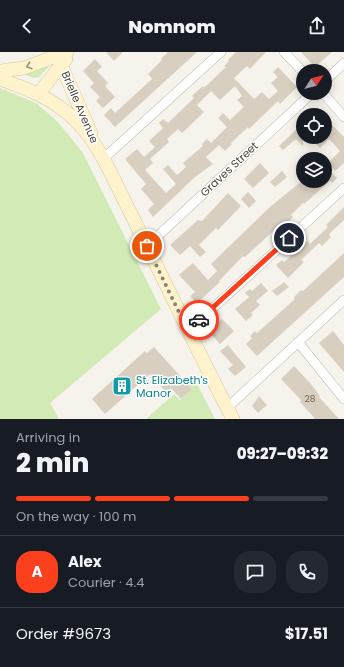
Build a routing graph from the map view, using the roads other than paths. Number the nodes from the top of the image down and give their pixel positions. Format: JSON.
{"nodes":[{"id":1,"x":70,"y":52,"type":"edge"},
{"id":2,"x":221,"y":52,"type":"edge"},
{"id":3,"x":284,"y":52,"type":"edge"},
{"id":4,"x":60,"y":56,"type":"edge"},
{"id":5,"x":344,"y":63,"type":"edge"},
{"id":6,"x":296,"y":65,"type":"edge"},
{"id":7,"x":0,"y":71,"type":"edge"},
{"id":8,"x":332,"y":74,"type":"edge"},
{"id":9,"x":0,"y":79,"type":"edge"},
{"id":10,"x":39,"y":93,"type":"junction"},
{"id":11,"x":304,"y":100,"type":"edge"},
{"id":12,"x":329,"y":100,"type":"edge"},
{"id":13,"x":344,"y":117,"type":"edge"},
{"id":14,"x":103,"y":159,"type":"junction"},
{"id":15,"x":344,"y":188,"type":"edge"},
{"id":16,"x":147,"y":246,"type":"junction"},
{"id":17,"x":344,"y":300,"type":"edge"},
{"id":18,"x":188,"y":331,"type":"junction"},
{"id":19,"x":298,"y":342,"type":"junction"},
{"id":20,"x":344,"y":399,"type":"edge"},
{"id":21,"x":230,"y":413,"type":"edge"}],
"edges":[{"from":1,"to":4,"type":"street"},
{"from":2,"to":14,"type":"street"},
{"from":3,"to":6,"type":"street"},
{"from":4,"to":7,"type":"street","one_way":true},
{"from":4,"to":10,"type":"street"},
{"from":4,"to":14,"type":"street","name":"Brielle Avenue"},
{"from":5,"to":8,"type":"street"},
{"from":9,"to":10,"type":"street","name":"Brielle Avenue"},
{"from":10,"to":14,"type":"street","name":"Brielle Avenue"},
{"from":11,"to":16,"type":"street","name":"Graves Street"},
{"from":12,"to":13,"type":"street"},
{"from":14,"to":16,"type":"street","name":"Brielle Avenue"},
{"from":15,"to":18,"type":"street"},
{"from":16,"to":18,"type":"street","name":"Brielle Avenue"},
{"from":17,"to":19,"type":"street"},
{"from":18,"to":21,"type":"street","name":"Brielle Avenue"},
{"from":19,"to":20,"type":"street"},
{"from":19,"to":21,"type":"street"}]}
